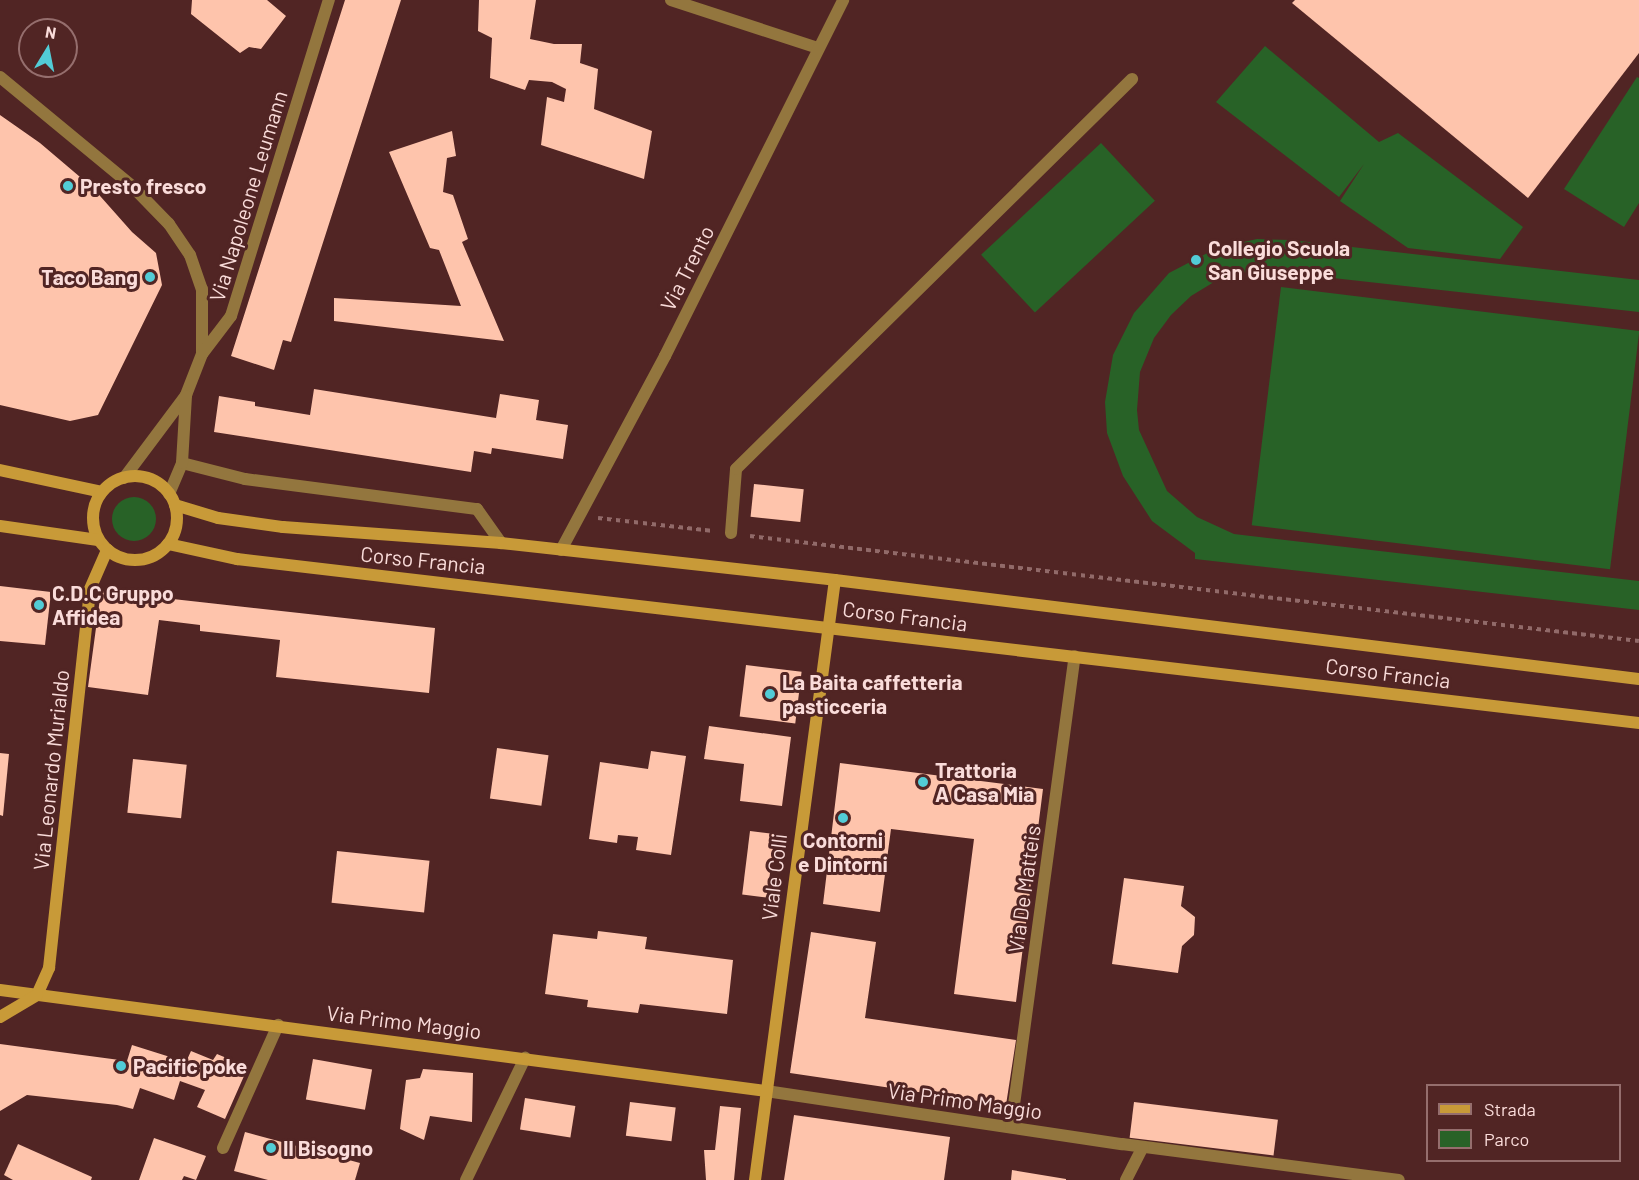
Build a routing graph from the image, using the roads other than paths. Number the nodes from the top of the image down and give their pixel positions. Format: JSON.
{"nodes":[{"id":1,"x":329,"y":0,"type":"edge"},
{"id":2,"x":671,"y":0,"type":"edge"},
{"id":3,"x":843,"y":0,"type":"edge"},
{"id":4,"x":818,"y":48,"type":"junction"},
{"id":5,"x":0,"y":77,"type":"edge"},
{"id":6,"x":1132,"y":79,"type":"dead end"},
{"id":7,"x":202,"y":354,"type":"junction"},
{"id":8,"x":186,"y":395,"type":"junction"},
{"id":9,"x":182,"y":463,"type":"junction"},
{"id":10,"x":0,"y":470,"type":"edge"},
{"id":11,"x":124,"y":478,"type":"junction"},
{"id":12,"x":102,"y":492,"type":"junction"},
{"id":13,"x":172,"y":500,"type":"junction"},
{"id":14,"x":0,"y":526,"type":"edge"},
{"id":15,"x":731,"y":533,"type":"road end"},
{"id":16,"x":98,"y":540,"type":"junction"},
{"id":17,"x":501,"y":543,"type":"junction"},
{"id":18,"x":168,"y":544,"type":"junction"},
{"id":19,"x":107,"y":550,"type":"junction"},
{"id":20,"x":561,"y":550,"type":"junction"},
{"id":21,"x":835,"y":580,"type":"junction"},
{"id":22,"x":827,"y":626,"type":"junction"},
{"id":23,"x":1075,"y":656,"type":"junction"},
{"id":24,"x":1639,"y":679,"type":"edge"},
{"id":25,"x":1639,"y":723,"type":"edge"},
{"id":26,"x":0,"y":990,"type":"edge"},
{"id":27,"x":37,"y":995,"type":"junction"},
{"id":28,"x":0,"y":1017,"type":"edge"},
{"id":29,"x":278,"y":1025,"type":"junction"},
{"id":30,"x":525,"y":1058,"type":"junction"},
{"id":31,"x":766,"y":1092,"type":"junction"},
{"id":32,"x":1011,"y":1127,"type":"junction"},
{"id":33,"x":1143,"y":1147,"type":"junction"},
{"id":34,"x":223,"y":1148,"type":"dead end"},
{"id":35,"x":466,"y":1180,"type":"edge"},
{"id":36,"x":754,"y":1180,"type":"edge"},
{"id":37,"x":1126,"y":1180,"type":"edge"},
{"id":38,"x":1397,"y":1180,"type":"edge"}],
"edges":[{"from":1,"to":7,"type":"street","name":"Via Napoleone Leumann"},
{"from":2,"to":4,"type":"street"},
{"from":3,"to":4,"type":"street","name":"Via Trento"},
{"from":4,"to":20,"type":"street","name":"Via Trento"},
{"from":5,"to":7,"type":"street"},
{"from":6,"to":15,"type":"street"},
{"from":7,"to":8,"type":"street","name":"Via Napoleone Leumann"},
{"from":8,"to":9,"type":"street","name":"Via Napoleone Leumann"},
{"from":8,"to":11,"type":"street","name":"Via Napoleone Leumann"},
{"from":9,"to":13,"type":"street","name":"Via Napoleone Leumann"},
{"from":9,"to":17,"type":"street","name":"Corso Francia"},
{"from":10,"to":12,"type":"main road"},
{"from":11,"to":12,"type":"main road"},
{"from":11,"to":13,"type":"main road"},
{"from":12,"to":16,"type":"main road"},
{"from":13,"to":17,"type":"main road","name":"Corso Francia"},
{"from":13,"to":18,"type":"main road"},
{"from":14,"to":16,"type":"main road"},
{"from":16,"to":19,"type":"main road"},
{"from":17,"to":20,"type":"main road","name":"Corso Francia"},
{"from":18,"to":19,"type":"main road"},
{"from":18,"to":22,"type":"main road","name":"Corso Francia"},
{"from":19,"to":27,"type":"main road","name":"Via Leonardo Murialdo"},
{"from":20,"to":21,"type":"main road","name":"Corso Francia"},
{"from":21,"to":22,"type":"main road","name":"Viale Colli"},
{"from":21,"to":24,"type":"main road","name":"Corso Francia"},
{"from":22,"to":23,"type":"main road","name":"Corso Francia"},
{"from":22,"to":31,"type":"main road","name":"Viale Colli"},
{"from":23,"to":25,"type":"main road","name":"Corso Francia"},
{"from":23,"to":32,"type":"street","name":"Via De Matteis"},
{"from":26,"to":27,"type":"main road","name":"Via Primo Maggio"},
{"from":27,"to":28,"type":"main road"},
{"from":27,"to":29,"type":"main road","name":"Via Primo Maggio"},
{"from":29,"to":30,"type":"main road","name":"Via Primo Maggio"},
{"from":29,"to":34,"type":"street"},
{"from":30,"to":31,"type":"main road","name":"Via Primo Maggio"},
{"from":30,"to":35,"type":"street"},
{"from":31,"to":32,"type":"street","name":"Via Primo Maggio"},
{"from":31,"to":36,"type":"main road","name":"Viale Colli"},
{"from":32,"to":33,"type":"street","name":"Via Primo Maggio"},
{"from":33,"to":37,"type":"street"},
{"from":33,"to":38,"type":"street","name":"Via Primo Maggio"}]}
